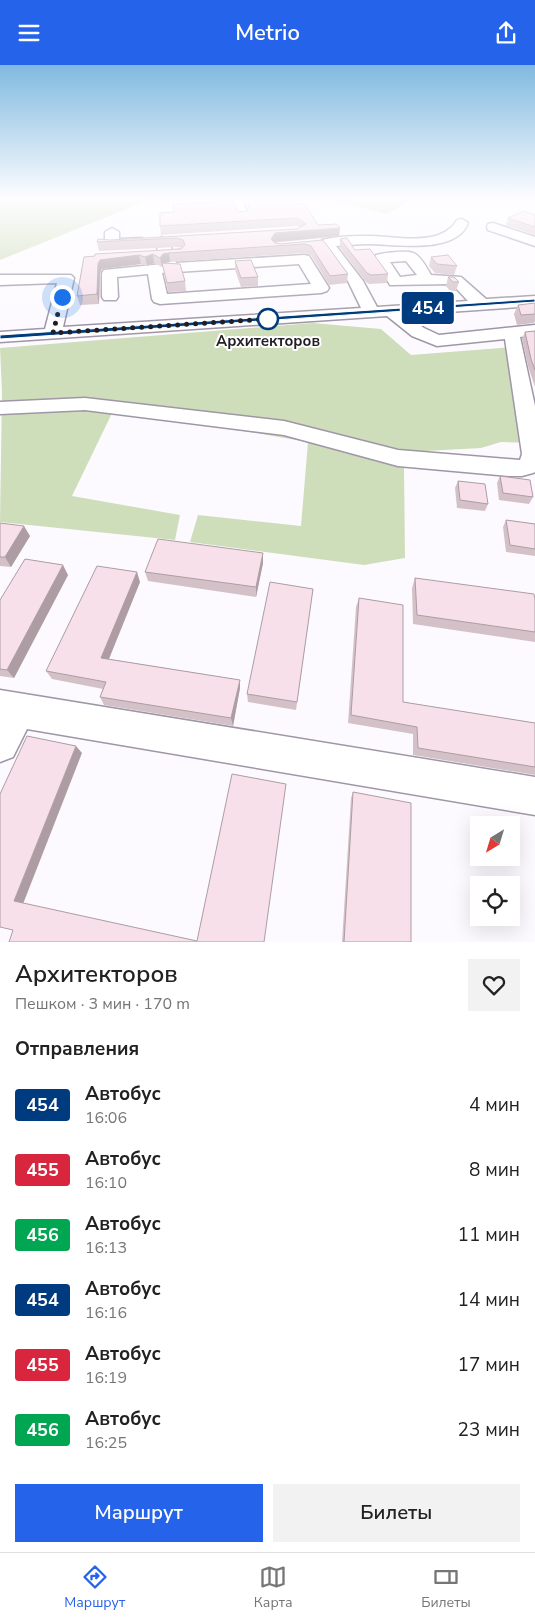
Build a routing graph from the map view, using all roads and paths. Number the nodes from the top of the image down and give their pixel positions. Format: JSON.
{"nodes":[{"id":1,"x":112,"y":240,"type":"edge"},
{"id":2,"x":363,"y":240,"type":"edge"},
{"id":3,"x":385,"y":240,"type":"edge"},
{"id":4,"x":437,"y":240,"type":"edge"},
{"id":5,"x":288,"y":246,"type":"edge"},
{"id":6,"x":158,"y":251,"type":"junction"},
{"id":7,"x":109,"y":257,"type":"edge"},
{"id":8,"x":179,"y":257,"type":"junction"},
{"id":9,"x":229,"y":257,"type":"junction"},
{"id":10,"x":253,"y":262,"type":"junction"},
{"id":11,"x":154,"y":269,"type":"junction"},
{"id":12,"x":427,"y":279,"type":"dead end"},
{"id":13,"x":0,"y":280,"type":"edge"},
{"id":14,"x":358,"y":286,"type":"junction"},
{"id":15,"x":321,"y":288,"type":"junction"},
{"id":16,"x":266,"y":291,"type":"junction"},
{"id":17,"x":239,"y":293,"type":"junction"},
{"id":18,"x":110,"y":297,"type":"dead end"},
{"id":19,"x":193,"y":297,"type":"junction"},
{"id":20,"x":535,"y":301,"type":"edge"},
{"id":21,"x":481,"y":305,"type":"junction"},
{"id":22,"x":391,"y":311,"type":"junction"},
{"id":23,"x":372,"y":312,"type":"junction"},
{"id":24,"x":535,"y":330,"type":"edge"},
{"id":25,"x":53,"y":333,"type":"junction"},
{"id":26,"x":0,"y":337,"type":"edge"},
{"id":27,"x":513,"y":340,"type":"dead end"},
{"id":28,"x":0,"y":408,"type":"edge"},
{"id":29,"x":9,"y":708,"type":"edge"},
{"id":30,"x":0,"y":744,"type":"edge"},
{"id":31,"x":535,"y":796,"type":"edge"}],
"edges":[{"from":1,"to":6,"type":"street"},
{"from":2,"to":14,"type":"street"},
{"from":3,"to":4,"type":"street"},
{"from":5,"to":9,"type":"street"},
{"from":6,"to":7,"type":"street"},
{"from":6,"to":8,"type":"street"},
{"from":6,"to":8,"type":"street"},
{"from":8,"to":9,"type":"street"},
{"from":8,"to":11,"type":"street"},
{"from":8,"to":19,"type":"street"},
{"from":9,"to":10,"type":"street"},
{"from":9,"to":17,"type":"street"},
{"from":10,"to":15,"type":"street"},
{"from":10,"to":16,"type":"street"},
{"from":11,"to":18,"type":"street"},
{"from":11,"to":19,"type":"street"},
{"from":12,"to":21,"type":"street"},
{"from":13,"to":25,"type":"street"},
{"from":14,"to":15,"type":"street"},
{"from":14,"to":23,"type":"street"},
{"from":15,"to":16,"type":"street"},
{"from":16,"to":17,"type":"street"},
{"from":17,"to":19,"type":"street"},
{"from":20,"to":21,"type":"street"},
{"from":21,"to":22,"type":"street"},
{"from":22,"to":23,"type":"street"},
{"from":22,"to":24,"type":"street"},
{"from":23,"to":25,"type":"street"},
{"from":25,"to":26,"type":"street"},
{"from":27,"to":28,"type":"street"},
{"from":29,"to":30,"type":"street"},
{"from":29,"to":31,"type":"street"}]}
